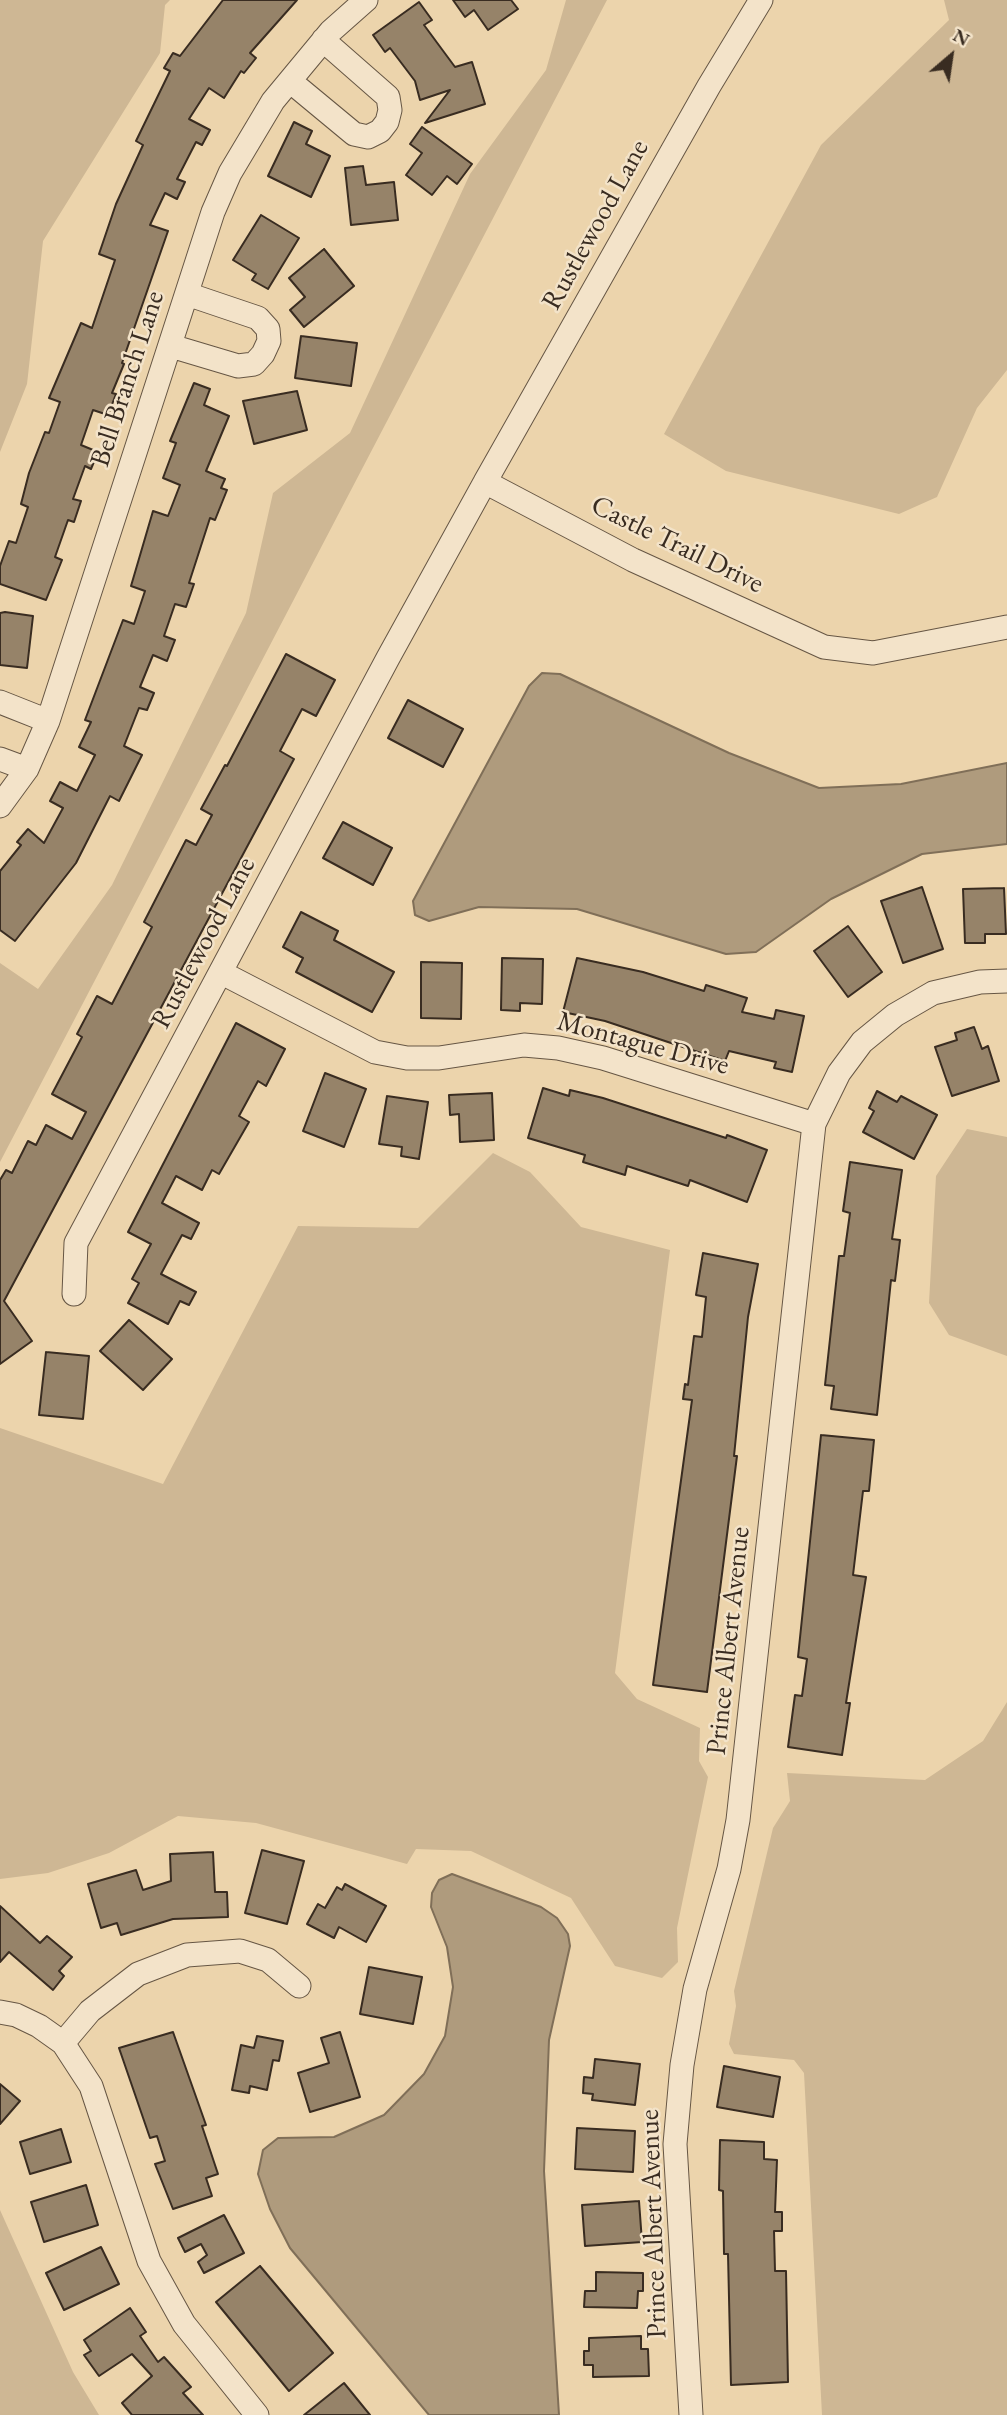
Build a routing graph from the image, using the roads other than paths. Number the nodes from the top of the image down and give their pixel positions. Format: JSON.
{"nodes":[{"id":1,"x":366,"y":0,"type":"edge"},
{"id":2,"x":761,"y":0,"type":"edge"},
{"id":3,"x":323,"y":40,"type":"junction"},
{"id":4,"x":290,"y":81,"type":"junction"},
{"id":5,"x":187,"y":294,"type":"junction"},
{"id":6,"x":171,"y":346,"type":"junction"},
{"id":7,"x":485,"y":482,"type":"junction"},
{"id":8,"x":1007,"y":627,"type":"edge"},
{"id":9,"x":0,"y":702,"type":"edge"},
{"id":10,"x":48,"y":721,"type":"junction"},
{"id":11,"x":0,"y":759,"type":"edge"},
{"id":12,"x":27,"y":769,"type":"junction"},
{"id":13,"x":0,"y":806,"type":"edge"},
{"id":14,"x":222,"y":973,"type":"junction"},
{"id":15,"x":1007,"y":981,"type":"edge"},
{"id":16,"x":814,"y":1124,"type":"junction"},
{"id":17,"x":74,"y":1294,"type":"dead end"},
{"id":18,"x":299,"y":1986,"type":"dead end"},
{"id":19,"x":0,"y":2012,"type":"edge"},
{"id":20,"x":63,"y":2043,"type":"junction"},
{"id":21,"x":257,"y":2415,"type":"edge"},
{"id":22,"x":691,"y":2415,"type":"edge"}],
"edges":[{"from":1,"to":3,"type":"street","name":"Bell Branch Lane"},
{"from":2,"to":7,"type":"street","name":"Rustlewood Lane"},
{"from":3,"to":4,"type":"street","name":"Bell Branch Lane"},
{"from":3,"to":4,"type":"street"},
{"from":4,"to":5,"type":"street","name":"Bell Branch Lane"},
{"from":5,"to":6,"type":"street","name":"Bell Branch Lane"},
{"from":5,"to":6,"type":"street"},
{"from":6,"to":10,"type":"street","name":"Bell Branch Lane"},
{"from":7,"to":8,"type":"street","name":"Castle Trail Drive"},
{"from":7,"to":14,"type":"street","name":"Rustlewood Lane"},
{"from":9,"to":10,"type":"street"},
{"from":10,"to":12,"type":"street","name":"Bell Branch Lane"},
{"from":11,"to":12,"type":"street"},
{"from":12,"to":13,"type":"street","name":"Bell Branch Lane"},
{"from":14,"to":16,"type":"street","name":"Montague Drive"},
{"from":14,"to":17,"type":"street","name":"Rustlewood Lane"},
{"from":15,"to":16,"type":"street","name":"Prince Albert Avenue"},
{"from":16,"to":22,"type":"street","name":"Prince Albert Avenue"},
{"from":18,"to":20,"type":"street"},
{"from":19,"to":20,"type":"street"},
{"from":20,"to":21,"type":"street"}]}
